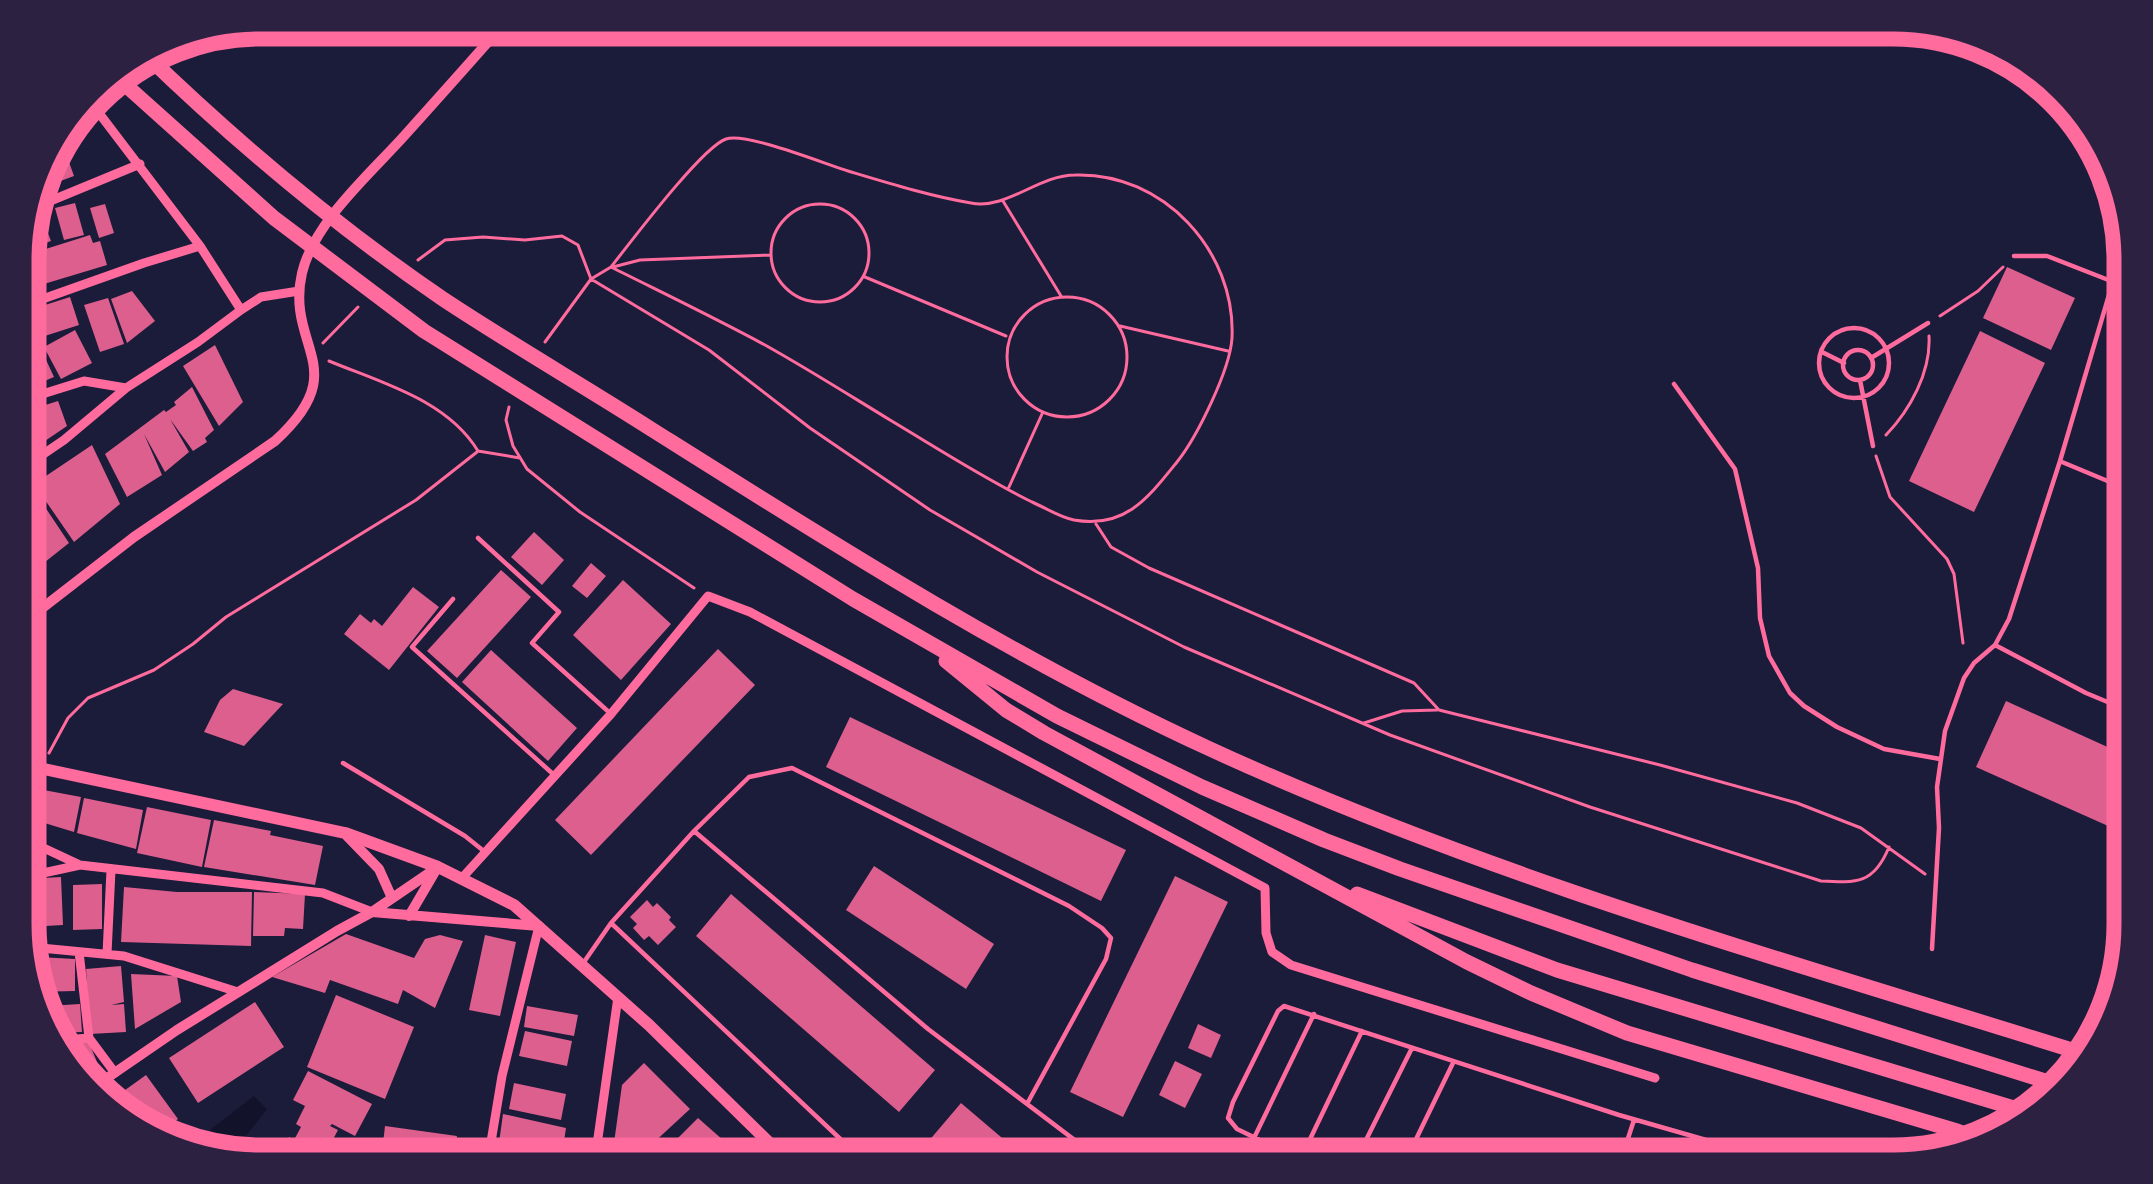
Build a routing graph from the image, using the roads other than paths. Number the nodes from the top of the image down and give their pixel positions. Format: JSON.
{"nodes":[{"id":1,"x":490,"y":39,"type":"edge"},
{"id":2,"x":157,"y":65,"type":"edge"},
{"id":3,"x":125,"y":85,"type":"edge"},
{"id":4,"x":98,"y":110,"type":"edge"},
{"id":5,"x":140,"y":164,"type":"junction"},
{"id":6,"x":47,"y":202,"type":"edge"},
{"id":7,"x":200,"y":246,"type":"junction"},
{"id":8,"x":2014,"y":256,"type":"road end"},
{"id":9,"x":2114,"y":276,"type":"edge"},
{"id":10,"x":2112,"y":282,"type":"junction"},
{"id":11,"x":298,"y":291,"type":"junction"},
{"id":12,"x":39,"y":301,"type":"edge"},
{"id":13,"x":241,"y":310,"type":"junction"},
{"id":14,"x":1928,"y":323,"type":"road end"},
{"id":15,"x":1887,"y":349,"type":"junction"},
{"id":16,"x":1821,"y":351,"type":"junction"},
{"id":17,"x":1871,"y":358,"type":"junction"},
{"id":18,"x":1844,"y":363,"type":"junction"},
{"id":19,"x":1860,"y":380,"type":"junction"},
{"id":20,"x":1674,"y":384,"type":"dead end"},
{"id":21,"x":126,"y":388,"type":"junction"},
{"id":22,"x":39,"y":395,"type":"edge"},
{"id":23,"x":1864,"y":397,"type":"junction"},
{"id":24,"x":1873,"y":446,"type":"road end"},
{"id":25,"x":39,"y":457,"type":"edge"},
{"id":26,"x":2060,"y":461,"type":"junction"},
{"id":27,"x":2114,"y":484,"type":"edge"},
{"id":28,"x":478,"y":538,"type":"dead end"},
{"id":29,"x":453,"y":599,"type":"dead end"},
{"id":30,"x":39,"y":609,"type":"edge"},
{"id":31,"x":926,"y":643,"type":"junction"},
{"id":32,"x":1995,"y":645,"type":"junction"},
{"id":33,"x":2114,"y":705,"type":"edge"},
{"id":34,"x":610,"y":714,"type":"junction"},
{"id":35,"x":1940,"y":759,"type":"junction"},
{"id":36,"x":344,"y":763,"type":"dead end"},
{"id":37,"x":39,"y":768,"type":"edge"},
{"id":38,"x":555,"y":776,"type":"junction"},
{"id":39,"x":694,"y":831,"type":"junction"},
{"id":40,"x":345,"y":833,"type":"junction"},
{"id":41,"x":39,"y":847,"type":"edge"},
{"id":42,"x":485,"y":852,"type":"junction"},
{"id":43,"x":80,"y":866,"type":"junction"},
{"id":44,"x":438,"y":867,"type":"junction"},
{"id":45,"x":111,"y":870,"type":"junction"},
{"id":46,"x":39,"y":874,"type":"edge"},
{"id":47,"x":462,"y":878,"type":"junction"},
{"id":48,"x":1331,"y":886,"type":"junction"},
{"id":49,"x":392,"y":898,"type":"junction"},
{"id":50,"x":372,"y":912,"type":"junction"},
{"id":51,"x":409,"y":916,"type":"junction"},
{"id":52,"x":611,"y":922,"type":"junction"},
{"id":53,"x":539,"y":926,"type":"junction"},
{"id":54,"x":41,"y":948,"type":"edge"},
{"id":55,"x":1932,"y":949,"type":"dead end"},
{"id":56,"x":79,"y":952,"type":"junction"},
{"id":57,"x":107,"y":954,"type":"junction"},
{"id":58,"x":582,"y":964,"type":"junction"},
{"id":59,"x":238,"y":992,"type":"junction"},
{"id":60,"x":618,"y":997,"type":"junction"},
{"id":61,"x":1314,"y":1014,"type":"junction"},
{"id":62,"x":1362,"y":1031,"type":"junction"},
{"id":63,"x":88,"y":1038,"type":"junction"},
{"id":64,"x":72,"y":1039,"type":"edge"},
{"id":65,"x":1412,"y":1048,"type":"junction"},
{"id":66,"x":2073,"y":1050,"type":"edge"},
{"id":67,"x":1453,"y":1063,"type":"junction"},
{"id":68,"x":115,"y":1073,"type":"junction"},
{"id":69,"x":1655,"y":1078,"type":"dead end"},
{"id":70,"x":104,"y":1080,"type":"edge"},
{"id":71,"x":2047,"y":1082,"type":"edge"},
{"id":72,"x":1028,"y":1104,"type":"junction"},
{"id":73,"x":2013,"y":1108,"type":"edge"},
{"id":74,"x":1634,"y":1120,"type":"junction"},
{"id":75,"x":835,"y":1134,"type":"junction"},
{"id":76,"x":1960,"y":1134,"type":"edge"},
{"id":77,"x":1255,"y":1138,"type":"junction"},
{"id":78,"x":490,"y":1145,"type":"edge"},
{"id":79,"x":597,"y":1145,"type":"edge"},
{"id":80,"x":771,"y":1145,"type":"edge"},
{"id":81,"x":847,"y":1145,"type":"edge"},
{"id":82,"x":850,"y":1145,"type":"edge"},
{"id":83,"x":1082,"y":1145,"type":"edge"},
{"id":84,"x":1269,"y":1145,"type":"edge"},
{"id":85,"x":1307,"y":1145,"type":"edge"},
{"id":86,"x":1364,"y":1145,"type":"edge"},
{"id":87,"x":1412,"y":1145,"type":"edge"},
{"id":88,"x":1626,"y":1145,"type":"edge"},
{"id":89,"x":1723,"y":1145,"type":"edge"}],
"edges":[{"from":1,"to":11,"type":"street"},
{"from":2,"to":66,"type":"highway"},
{"from":3,"to":31,"type":"highway"},
{"from":4,"to":5,"type":"street"},
{"from":5,"to":6,"type":"street"},
{"from":5,"to":7,"type":"street"},
{"from":7,"to":12,"type":"street"},
{"from":7,"to":13,"type":"street"},
{"from":8,"to":10,"type":"lane"},
{"from":9,"to":10,"type":"lane"},
{"from":10,"to":26,"type":"lane"},
{"from":11,"to":13,"type":"street"},
{"from":11,"to":30,"type":"street"},
{"from":13,"to":21,"type":"street"},
{"from":14,"to":15,"type":"lane"},
{"from":15,"to":16,"type":"lane"},
{"from":15,"to":17,"type":"lane"},
{"from":15,"to":23,"type":"lane"},
{"from":16,"to":18,"type":"lane"},
{"from":16,"to":23,"type":"lane"},
{"from":17,"to":18,"type":"lane"},
{"from":17,"to":19,"type":"lane"},
{"from":18,"to":19,"type":"lane"},
{"from":19,"to":23,"type":"lane"},
{"from":20,"to":35,"type":"lane"},
{"from":21,"to":22,"type":"street"},
{"from":21,"to":25,"type":"street"},
{"from":23,"to":24,"type":"lane"},
{"from":26,"to":27,"type":"lane"},
{"from":26,"to":32,"type":"lane"},
{"from":28,"to":34,"type":"lane"},
{"from":29,"to":38,"type":"lane"},
{"from":31,"to":48,"type":"highway"},
{"from":31,"to":71,"type":"highway"},
{"from":32,"to":33,"type":"lane"},
{"from":32,"to":35,"type":"lane"},
{"from":34,"to":38,"type":"street"},
{"from":34,"to":69,"type":"street"},
{"from":35,"to":55,"type":"lane"},
{"from":36,"to":42,"type":"lane"},
{"from":37,"to":40,"type":"main road"},
{"from":38,"to":42,"type":"street"},
{"from":39,"to":52,"type":"lane"},
{"from":39,"to":72,"type":"lane"},
{"from":39,"to":72,"type":"lane"},
{"from":40,"to":44,"type":"main road"},
{"from":40,"to":49,"type":"street"},
{"from":41,"to":43,"type":"street"},
{"from":42,"to":47,"type":"street"},
{"from":43,"to":45,"type":"street"},
{"from":43,"to":46,"type":"street"},
{"from":44,"to":47,"type":"main road"},
{"from":44,"to":49,"type":"street"},
{"from":44,"to":51,"type":"street"},
{"from":45,"to":50,"type":"street"},
{"from":45,"to":57,"type":"street"},
{"from":47,"to":53,"type":"main road"},
{"from":48,"to":73,"type":"highway"},
{"from":48,"to":76,"type":"highway"},
{"from":49,"to":50,"type":"street"},
{"from":50,"to":51,"type":"street"},
{"from":50,"to":59,"type":"street"},
{"from":51,"to":53,"type":"street"},
{"from":52,"to":58,"type":"lane"},
{"from":52,"to":75,"type":"lane"},
{"from":53,"to":58,"type":"main road"},
{"from":53,"to":78,"type":"street"},
{"from":54,"to":56,"type":"street"},
{"from":56,"to":57,"type":"street"},
{"from":56,"to":63,"type":"street"},
{"from":57,"to":59,"type":"street"},
{"from":58,"to":60,"type":"main road"},
{"from":59,"to":68,"type":"street"},
{"from":60,"to":79,"type":"street"},
{"from":60,"to":80,"type":"main road"},
{"from":61,"to":62,"type":"lane"},
{"from":61,"to":77,"type":"lane"},
{"from":61,"to":77,"type":"lane"},
{"from":62,"to":65,"type":"lane"},
{"from":62,"to":85,"type":"lane"},
{"from":63,"to":64,"type":"street"},
{"from":63,"to":68,"type":"street"},
{"from":65,"to":67,"type":"lane"},
{"from":65,"to":86,"type":"lane"},
{"from":67,"to":74,"type":"lane"},
{"from":67,"to":87,"type":"lane"},
{"from":68,"to":70,"type":"street"},
{"from":72,"to":83,"type":"lane"},
{"from":74,"to":88,"type":"lane"},
{"from":74,"to":89,"type":"lane"},
{"from":75,"to":81,"type":"lane"},
{"from":75,"to":82,"type":"lane"},
{"from":77,"to":84,"type":"lane"}]}
